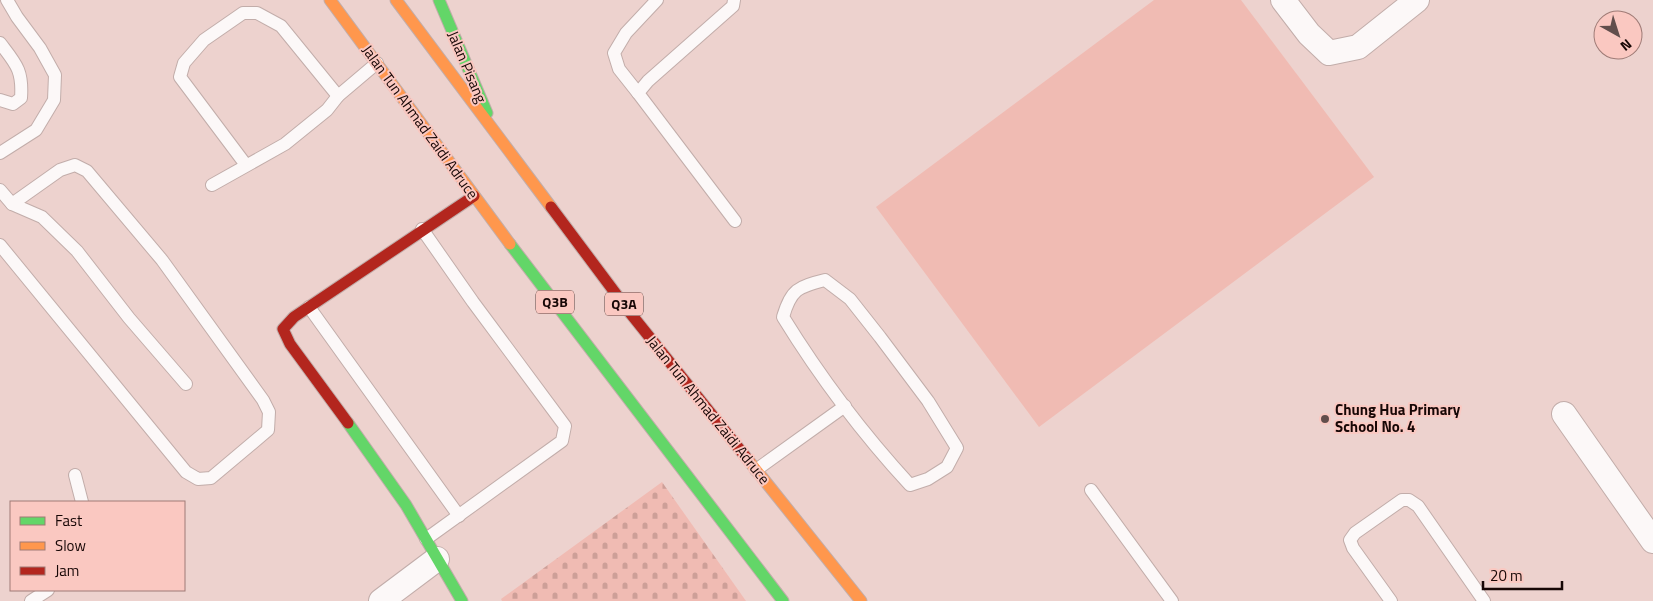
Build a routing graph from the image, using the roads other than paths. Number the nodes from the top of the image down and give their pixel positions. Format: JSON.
{"nodes":[{"id":1,"x":8,"y":0,"type":"edge"},
{"id":2,"x":330,"y":0,"type":"edge"},
{"id":3,"x":396,"y":0,"type":"edge"},
{"id":4,"x":439,"y":0,"type":"edge"},
{"id":5,"x":657,"y":0,"type":"edge"},
{"id":6,"x":734,"y":0,"type":"edge"},
{"id":7,"x":1283,"y":0,"type":"edge"},
{"id":8,"x":1417,"y":0,"type":"edge"},
{"id":9,"x":0,"y":43,"type":"edge"},
{"id":10,"x":378,"y":63,"type":"junction"},
{"id":11,"x":638,"y":93,"type":"junction"},
{"id":12,"x":338,"y":96,"type":"junction"},
{"id":13,"x":0,"y":100,"type":"edge"},
{"id":14,"x":496,"y":133,"type":"junction"},
{"id":15,"x":0,"y":153,"type":"edge"},
{"id":16,"x":246,"y":165,"type":"junction"},
{"id":17,"x":212,"y":184,"type":"dead end"},
{"id":18,"x":0,"y":190,"type":"edge"},
{"id":19,"x":474,"y":196,"type":"junction"},
{"id":20,"x":12,"y":204,"type":"junction"},
{"id":21,"x":735,"y":221,"type":"dead end"},
{"id":22,"x":422,"y":230,"type":"junction"},
{"id":23,"x":0,"y":244,"type":"edge"},
{"id":24,"x":309,"y":307,"type":"junction"},
{"id":25,"x":186,"y":384,"type":"dead end"},
{"id":26,"x":845,"y":406,"type":"junction"},
{"id":27,"x":1564,"y":414,"type":"dead end"},
{"id":28,"x":756,"y":470,"type":"junction"},
{"id":29,"x":75,"y":475,"type":"dead end"},
{"id":30,"x":1091,"y":490,"type":"dead end"},
{"id":31,"x":82,"y":501,"type":"edge"},
{"id":32,"x":459,"y":516,"type":"junction"},
{"id":33,"x":1653,"y":541,"type":"edge"},
{"id":34,"x":432,"y":549,"type":"junction"},
{"id":35,"x":46,"y":591,"type":"edge"},
{"id":36,"x":31,"y":601,"type":"edge"},
{"id":37,"x":381,"y":601,"type":"edge"},
{"id":38,"x":462,"y":601,"type":"edge"},
{"id":39,"x":783,"y":601,"type":"edge"},
{"id":40,"x":861,"y":601,"type":"edge"},
{"id":41,"x":1172,"y":601,"type":"edge"},
{"id":42,"x":1391,"y":601,"type":"edge"},
{"id":43,"x":1484,"y":601,"type":"edge"}],
"edges":[{"from":1,"to":15,"type":"lane"},
{"from":2,"to":10,"type":"main road","name":"Jalan Tun Ahmad Zaidi Adruce","number":"Q3B"},
{"from":3,"to":14,"type":"main road","name":"Jalan Tun Ahmad Zaidi Adruce","number":"Q3A"},
{"from":4,"to":14,"type":"main road","name":"Jalan Pisang"},
{"from":5,"to":11,"type":"lane"},
{"from":6,"to":11,"type":"lane"},
{"from":7,"to":8,"type":"street"},
{"from":9,"to":13,"type":"lane"},
{"from":10,"to":12,"type":"lane"},
{"from":10,"to":19,"type":"main road","name":"Jalan Tun Ahmad Zaidi Adruce","number":"Q3B"},
{"from":11,"to":21,"type":"lane"},
{"from":12,"to":16,"type":"lane"},
{"from":12,"to":16,"type":"lane"},
{"from":14,"to":28,"type":"main road","name":"Jalan Tun Ahmad Zaidi Adruce","number":"Q3A"},
{"from":16,"to":17,"type":"lane"},
{"from":18,"to":20,"type":"lane"},
{"from":19,"to":22,"type":"main road"},
{"from":19,"to":39,"type":"main road","name":"Jalan Tun Ahmad Zaidi Adruce","number":"Q3B"},
{"from":20,"to":23,"type":"lane"},
{"from":20,"to":25,"type":"lane"},
{"from":22,"to":24,"type":"main road"},
{"from":22,"to":32,"type":"lane"},
{"from":24,"to":32,"type":"lane"},
{"from":24,"to":34,"type":"main road"},
{"from":26,"to":26,"type":"lane"},
{"from":26,"to":28,"type":"lane"},
{"from":27,"to":33,"type":"street"},
{"from":28,"to":40,"type":"main road","name":"Jalan Tun Ahmad Zaidi Adruce","number":"Q3A"},
{"from":29,"to":31,"type":"lane"},
{"from":30,"to":41,"type":"lane"},
{"from":32,"to":34,"type":"lane"},
{"from":34,"to":37,"type":"street"},
{"from":34,"to":38,"type":"main road"},
{"from":35,"to":36,"type":"lane"},
{"from":42,"to":43,"type":"lane"}]}
